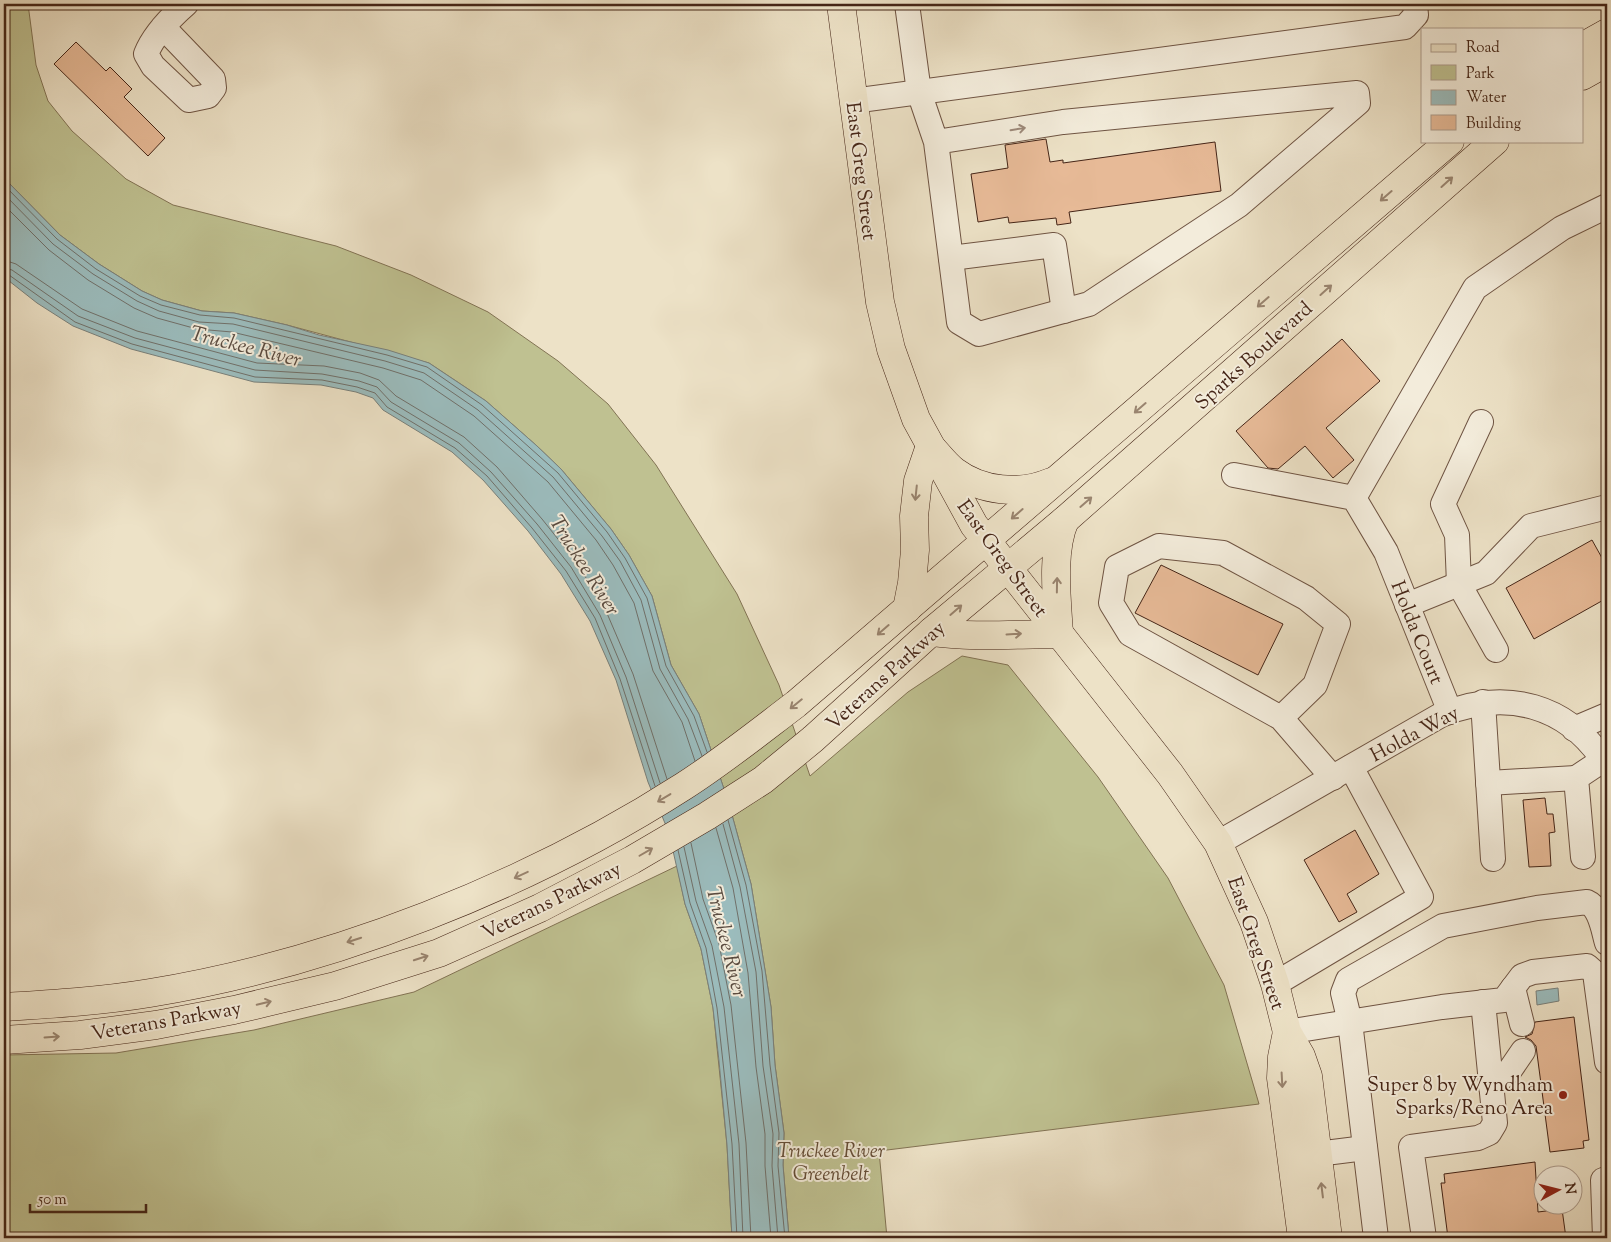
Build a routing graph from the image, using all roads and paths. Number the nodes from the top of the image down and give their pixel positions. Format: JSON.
{"nodes":[{"id":1,"x":186,"y":4,"type":"edge"},
{"id":2,"x":841,"y":4,"type":"edge"},
{"id":3,"x":907,"y":4,"type":"edge"},
{"id":4,"x":1415,"y":4,"type":"edge"},
{"id":5,"x":163,"y":28,"type":"dead end"},
{"id":6,"x":1607,"y":33,"type":"edge"},
{"id":7,"x":1584,"y":46,"type":"edge"},
{"id":8,"x":1607,"y":62,"type":"edge"},
{"id":9,"x":1584,"y":75,"type":"edge"},
{"id":10,"x":919,"y":92,"type":"junction"},
{"id":11,"x":860,"y":100,"type":"dead end"},
{"id":12,"x":936,"y":142,"type":"junction"},
{"id":13,"x":1449,"y":142,"type":"edge"},
{"id":14,"x":1494,"y":142,"type":"edge"},
{"id":15,"x":1607,"y":206,"type":"edge"},
{"id":16,"x":951,"y":258,"type":"junction"},
{"id":17,"x":1064,"y":311,"type":"junction"},
{"id":18,"x":1481,"y":422,"type":"dead end"},
{"id":19,"x":930,"y":446,"type":"junction"},
{"id":20,"x":1234,"y":475,"type":"dead end"},
{"id":21,"x":1059,"y":479,"type":"junction"},
{"id":22,"x":1354,"y":498,"type":"junction"},
{"id":23,"x":1607,"y":507,"type":"edge"},
{"id":24,"x":1065,"y":520,"type":"junction"},
{"id":25,"x":986,"y":541,"type":"junction"},
{"id":26,"x":1008,"y":566,"type":"junction"},
{"id":27,"x":1459,"y":584,"type":"junction"},
{"id":28,"x":1407,"y":605,"type":"junction"},
{"id":29,"x":906,"y":610,"type":"junction"},
{"id":30,"x":931,"y":632,"type":"junction"},
{"id":31,"x":1059,"y":634,"type":"junction"},
{"id":32,"x":1496,"y":650,"type":"dead end"},
{"id":33,"x":1483,"y":702,"type":"junction"},
{"id":34,"x":1450,"y":712,"type":"junction"},
{"id":35,"x":1607,"y":715,"type":"edge"},
{"id":36,"x":1281,"y":718,"type":"junction"},
{"id":37,"x":1574,"y":728,"type":"junction"},
{"id":38,"x":1605,"y":763,"type":"edge"},
{"id":39,"x":1342,"y":772,"type":"junction"},
{"id":40,"x":1576,"y":778,"type":"junction"},
{"id":41,"x":1488,"y":783,"type":"junction"},
{"id":42,"x":1218,"y":843,"type":"junction"},
{"id":43,"x":1583,"y":857,"type":"dead end"},
{"id":44,"x":1493,"y":859,"type":"dead end"},
{"id":45,"x":1607,"y":943,"type":"edge"},
{"id":46,"x":1600,"y":965,"type":"edge"},
{"id":47,"x":1275,"y":984,"type":"junction"},
{"id":48,"x":1512,"y":988,"type":"junction"},
{"id":49,"x":1483,"y":1002,"type":"junction"},
{"id":50,"x":4,"y":1008,"type":"edge"},
{"id":51,"x":1350,"y":1022,"type":"junction"},
{"id":52,"x":1522,"y":1024,"type":"dead end"},
{"id":53,"x":1287,"y":1032,"type":"junction"},
{"id":54,"x":4,"y":1040,"type":"edge"},
{"id":55,"x":1523,"y":1051,"type":"dead end"},
{"id":56,"x":1607,"y":1062,"type":"edge"},
{"id":57,"x":1491,"y":1087,"type":"junction"},
{"id":58,"x":1365,"y":1148,"type":"junction"},
{"id":59,"x":1318,"y":1154,"type":"junction"},
{"id":60,"x":1607,"y":1179,"type":"edge"},
{"id":61,"x":1302,"y":1238,"type":"edge"},
{"id":62,"x":1328,"y":1238,"type":"edge"},
{"id":63,"x":1376,"y":1238,"type":"edge"},
{"id":64,"x":1424,"y":1238,"type":"edge"},
{"id":65,"x":1605,"y":1238,"type":"edge"}],
"edges":[{"from":1,"to":5,"type":"street"},
{"from":2,"to":19,"type":"main road","name":"East Greg Street"},
{"from":3,"to":10,"type":"street"},
{"from":4,"to":10,"type":"street"},
{"from":6,"to":7,"type":"main road"},
{"from":8,"to":9,"type":"main road"},
{"from":10,"to":11,"type":"street"},
{"from":10,"to":12,"type":"street"},
{"from":12,"to":16,"type":"street"},
{"from":12,"to":17,"type":"street","one_way":true},
{"from":13,"to":21,"type":"main road","name":"Sparks Boulevard","one_way":true},
{"from":24,"to":14,"type":"main road","name":"Sparks Boulevard","one_way":true},
{"from":15,"to":22,"type":"street"},
{"from":16,"to":17,"type":"street"},
{"from":16,"to":17,"type":"street"},
{"from":18,"to":27,"type":"street"},
{"from":19,"to":21,"type":"main road"},
{"from":19,"to":25,"type":"main road","name":"East Greg Street"},
{"from":19,"to":29,"type":"main road","one_way":true},
{"from":20,"to":22,"type":"street"},
{"from":21,"to":25,"type":"main road","name":"Sparks Boulevard","one_way":true},
{"from":22,"to":28,"type":"street","name":"Holda Court"},
{"from":23,"to":27,"type":"street"},
{"from":24,"to":26,"type":"main road","name":"Sparks Boulevard"},
{"from":31,"to":24,"type":"main road","one_way":true},
{"from":25,"to":26,"type":"main road","name":"East Greg Street"},
{"from":25,"to":29,"type":"main road","name":"Veterans Parkway"},
{"from":30,"to":26,"type":"main road","name":"Veterans Parkway","one_way":true},
{"from":26,"to":31,"type":"main road","name":"East Greg Street"},
{"from":27,"to":28,"type":"street"},
{"from":27,"to":32,"type":"street"},
{"from":28,"to":34,"type":"street","name":"Holda Court"},
{"from":29,"to":50,"type":"main road","name":"Veterans Parkway","one_way":true},
{"from":30,"to":31,"type":"main road","one_way":true},
{"from":54,"to":30,"type":"main road","name":"Veterans Parkway","one_way":true},
{"from":31,"to":42,"type":"main road","name":"East Greg Street"},
{"from":33,"to":34,"type":"street","name":"Holda Way"},
{"from":33,"to":37,"type":"street","name":"Holda Way"},
{"from":33,"to":41,"type":"street"},
{"from":34,"to":39,"type":"street","name":"Holda Way"},
{"from":35,"to":37,"type":"street"},
{"from":36,"to":36,"type":"street"},
{"from":36,"to":39,"type":"street"},
{"from":37,"to":38,"type":"street","name":"Holda Way"},
{"from":38,"to":40,"type":"street"},
{"from":39,"to":42,"type":"street","name":"Holda Way"},
{"from":39,"to":47,"type":"street"},
{"from":40,"to":41,"type":"street"},
{"from":40,"to":43,"type":"street"},
{"from":41,"to":44,"type":"street"},
{"from":42,"to":47,"type":"main road","name":"East Greg Street"},
{"from":45,"to":51,"type":"street"},
{"from":46,"to":48,"type":"street"},
{"from":46,"to":56,"type":"street"},
{"from":47,"to":53,"type":"main road","name":"East Greg Street"},
{"from":48,"to":49,"type":"street"},
{"from":48,"to":52,"type":"street"},
{"from":49,"to":51,"type":"street"},
{"from":49,"to":57,"type":"street"},
{"from":51,"to":53,"type":"street"},
{"from":51,"to":58,"type":"street"},
{"from":53,"to":59,"type":"main road","name":"East Greg Street"},
{"from":53,"to":61,"type":"main road","name":"East Greg Street","one_way":true},
{"from":55,"to":57,"type":"street"},
{"from":57,"to":64,"type":"street"},
{"from":58,"to":59,"type":"street"},
{"from":58,"to":63,"type":"street"},
{"from":62,"to":59,"type":"main road","name":"East Greg Street","one_way":true},
{"from":60,"to":65,"type":"street"}]}
